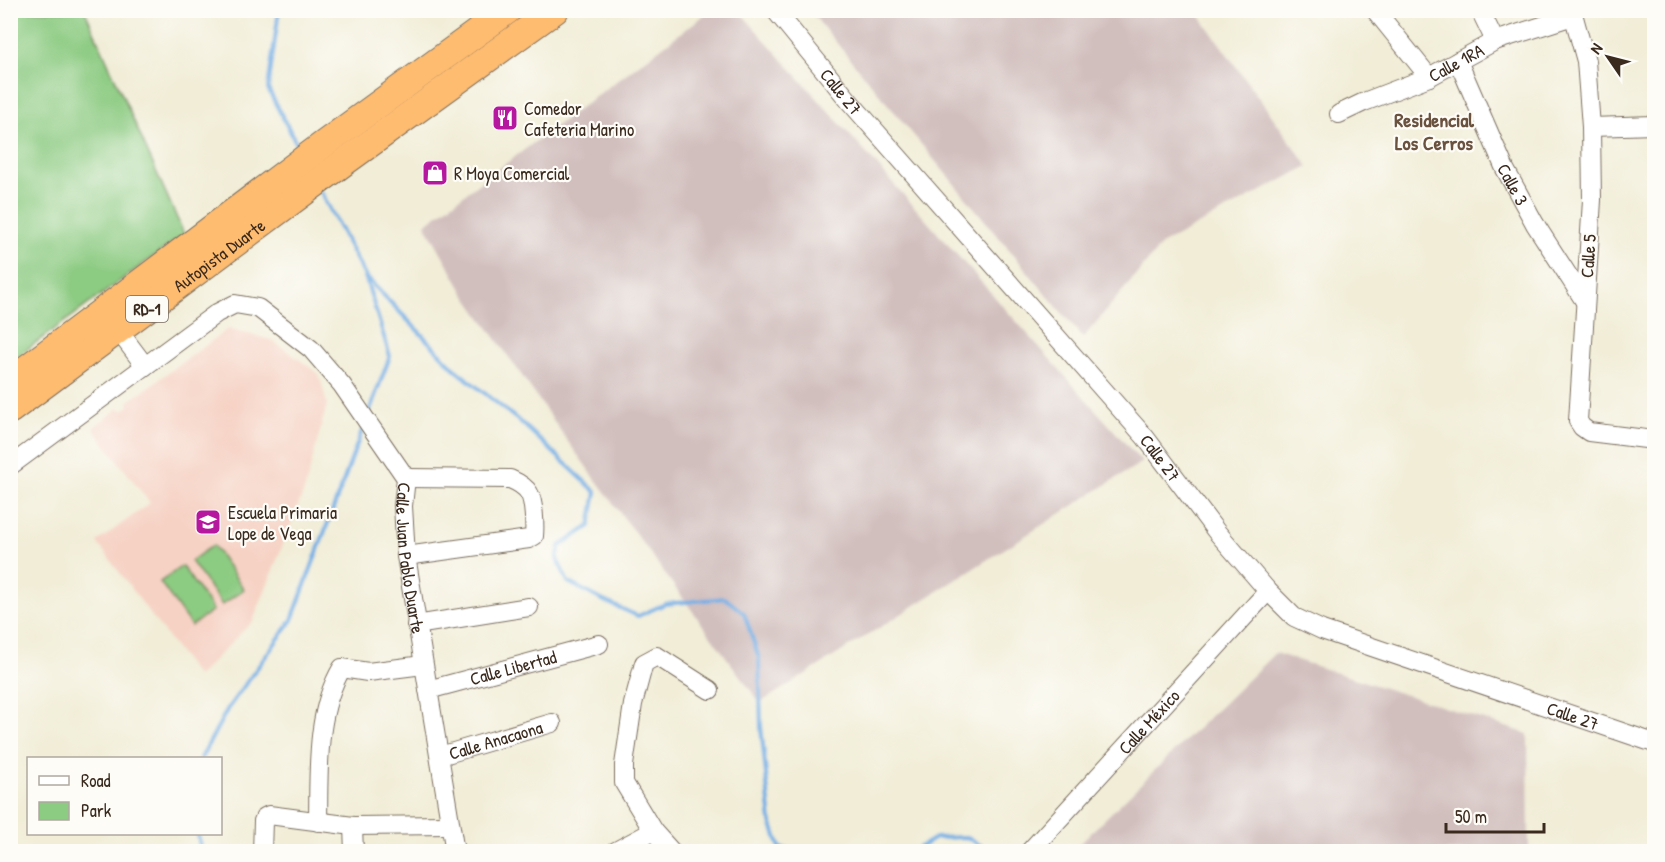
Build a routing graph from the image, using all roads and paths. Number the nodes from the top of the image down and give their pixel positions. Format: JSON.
{"nodes":[{"id":1,"x":508,"y":10,"type":"edge"},
{"id":2,"x":555,"y":10,"type":"edge"},
{"id":3,"x":775,"y":10,"type":"edge"},
{"id":4,"x":1375,"y":10,"type":"edge"},
{"id":5,"x":1480,"y":10,"type":"edge"},
{"id":6,"x":1572,"y":13,"type":"edge"},
{"id":7,"x":1495,"y":41,"type":"junction"},
{"id":8,"x":1458,"y":61,"type":"junction"},
{"id":9,"x":1429,"y":77,"type":"junction"},
{"id":10,"x":1339,"y":114,"type":"dead end"},
{"id":11,"x":1654,"y":125,"type":"edge"},
{"id":12,"x":1592,"y":128,"type":"junction"},
{"id":13,"x":1584,"y":300,"type":"junction"},
{"id":14,"x":118,"y":330,"type":"junction"},
{"id":15,"x":145,"y":366,"type":"junction"},
{"id":16,"x":10,"y":381,"type":"edge"},
{"id":17,"x":10,"y":410,"type":"edge"},
{"id":18,"x":1654,"y":440,"type":"edge"},
{"id":19,"x":10,"y":466,"type":"edge"},
{"id":20,"x":406,"y":478,"type":"junction"},
{"id":21,"x":406,"y":556,"type":"junction"},
{"id":22,"x":1268,"y":591,"type":"junction"},
{"id":23,"x":529,"y":607,"type":"dead end"},
{"id":24,"x":417,"y":625,"type":"junction"},
{"id":25,"x":599,"y":644,"type":"dead end"},
{"id":26,"x":423,"y":665,"type":"junction"},
{"id":27,"x":428,"y":690,"type":"junction"},
{"id":28,"x":710,"y":690,"type":"dead end"},
{"id":29,"x":552,"y":723,"type":"dead end"},
{"id":30,"x":1654,"y":743,"type":"edge"},
{"id":31,"x":440,"y":756,"type":"junction"},
{"id":32,"x":318,"y":822,"type":"junction"},
{"id":33,"x":449,"y":825,"type":"junction"},
{"id":34,"x":354,"y":826,"type":"junction"},
{"id":35,"x":653,"y":831,"type":"junction"},
{"id":36,"x":262,"y":852,"type":"edge"},
{"id":37,"x":354,"y":852,"type":"edge"},
{"id":38,"x":455,"y":852,"type":"edge"},
{"id":39,"x":614,"y":852,"type":"edge"},
{"id":40,"x":672,"y":852,"type":"edge"},
{"id":41,"x":1029,"y":852,"type":"edge"}],
"edges":[{"from":1,"to":16,"type":"highway","name":"Autopista Duarte","number":"RD-1"},
{"from":2,"to":14,"type":"highway","name":"Autopista Duarte","number":"RD-1"},
{"from":3,"to":22,"type":"street","name":"Calle 27"},
{"from":4,"to":9,"type":"street"},
{"from":5,"to":7,"type":"street"},
{"from":6,"to":7,"type":"street","name":"Calle 1RA"},
{"from":6,"to":12,"type":"street","name":"Calle 5"},
{"from":7,"to":8,"type":"street","name":"Calle 1RA"},
{"from":8,"to":9,"type":"street","name":"Calle 1RA"},
{"from":8,"to":13,"type":"street","name":"Calle 3"},
{"from":9,"to":10,"type":"street","name":"Calle 1RA"},
{"from":11,"to":12,"type":"street"},
{"from":12,"to":13,"type":"street","name":"Calle 5"},
{"from":13,"to":18,"type":"street","name":"Calle 5"},
{"from":14,"to":15,"type":"street"},
{"from":14,"to":17,"type":"highway","name":"Autopista Duarte","number":"RD-1"},
{"from":15,"to":19,"type":"street"},
{"from":15,"to":20,"type":"street","name":"Calle Juan Pablo Duarte"},
{"from":20,"to":21,"type":"street","name":"Calle Juan Pablo Duarte"},
{"from":20,"to":21,"type":"street"},
{"from":21,"to":24,"type":"street","name":"Calle Juan Pablo Duarte"},
{"from":22,"to":30,"type":"street","name":"Calle 27"},
{"from":22,"to":41,"type":"street","name":"Calle México"},
{"from":23,"to":24,"type":"street"},
{"from":24,"to":26,"type":"street","name":"Calle Juan Pablo Duarte"},
{"from":25,"to":27,"type":"street","name":"Calle Libertad"},
{"from":26,"to":27,"type":"street","name":"Calle Juan Pablo Duarte"},
{"from":26,"to":32,"type":"street"},
{"from":27,"to":31,"type":"street","name":"Calle Juan Pablo Duarte"},
{"from":28,"to":35,"type":"street"},
{"from":29,"to":31,"type":"street","name":"Calle Anacaona"},
{"from":31,"to":33,"type":"street","name":"Calle Juan Pablo Duarte"},
{"from":32,"to":34,"type":"street"},
{"from":32,"to":36,"type":"street"},
{"from":33,"to":34,"type":"street"},
{"from":33,"to":38,"type":"street","name":"Calle Juan Pablo Duarte"},
{"from":34,"to":37,"type":"street"},
{"from":35,"to":39,"type":"street"},
{"from":35,"to":40,"type":"street"}]}
